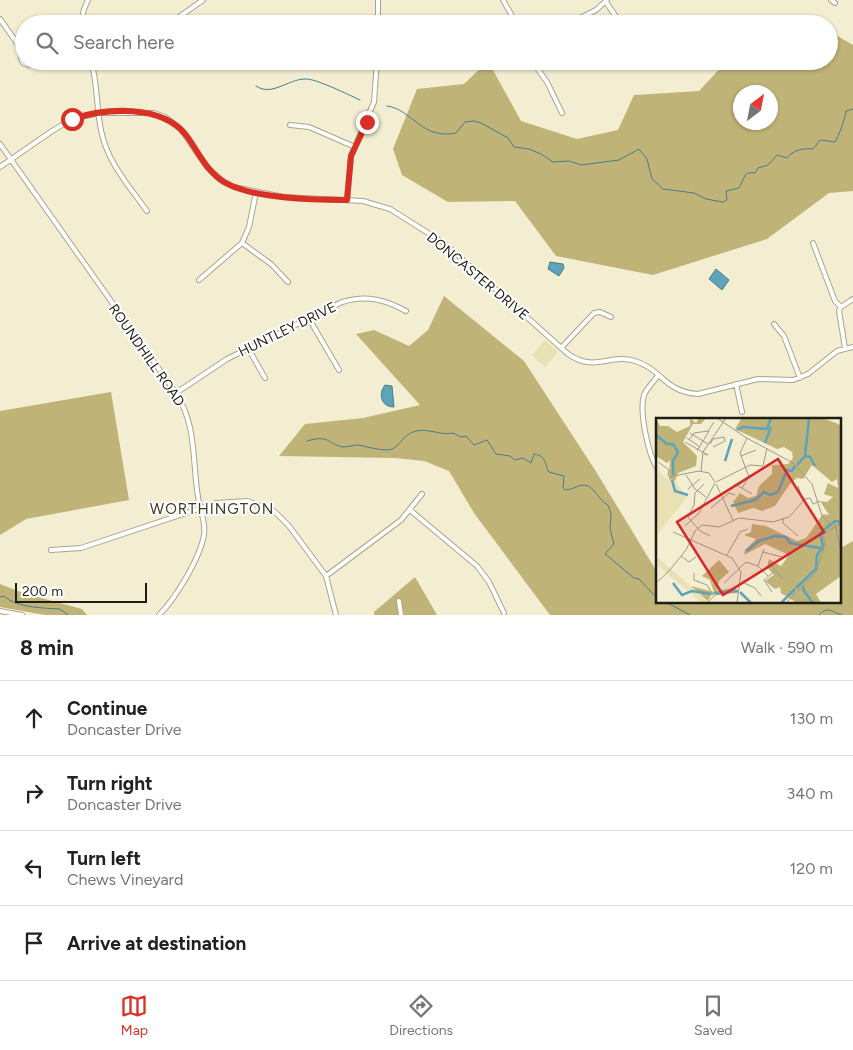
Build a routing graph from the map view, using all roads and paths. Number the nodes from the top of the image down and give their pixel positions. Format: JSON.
{"nodes":[{"id":1,"x":88,"y":0,"type":"edge"},
{"id":2,"x":203,"y":0,"type":"edge"},
{"id":3,"x":378,"y":0,"type":"edge"},
{"id":4,"x":503,"y":0,"type":"edge"},
{"id":5,"x":606,"y":1,"type":"edge"},
{"id":6,"x":82,"y":15,"type":"edge"},
{"id":7,"x":182,"y":15,"type":"edge"},
{"id":8,"x":378,"y":15,"type":"edge"},
{"id":9,"x":511,"y":15,"type":"edge"},
{"id":10,"x":586,"y":15,"type":"edge"},
{"id":11,"x":615,"y":15,"type":"edge"},
{"id":12,"x":0,"y":19,"type":"edge"},
{"id":13,"x":15,"y":41,"type":"edge"},
{"id":14,"x":93,"y":70,"type":"edge"},
{"id":15,"x":376,"y":70,"type":"edge"},
{"id":16,"x":538,"y":70,"type":"edge"},
{"id":17,"x":99,"y":113,"type":"junction"},
{"id":18,"x":562,"y":113,"type":"dead end"},
{"id":19,"x":290,"y":125,"type":"dead end"},
{"id":20,"x":0,"y":144,"type":"edge"},
{"id":21,"x":355,"y":146,"type":"junction"},
{"id":22,"x":11,"y":160,"type":"junction"},
{"id":23,"x":0,"y":167,"type":"edge"},
{"id":24,"x":256,"y":192,"type":"junction"},
{"id":25,"x":347,"y":200,"type":"junction"},
{"id":26,"x":147,"y":211,"type":"dead end"},
{"id":27,"x":242,"y":243,"type":"junction"},
{"id":28,"x":813,"y":243,"type":"dead end"},
{"id":29,"x":199,"y":280,"type":"dead end"},
{"id":30,"x":288,"y":282,"type":"dead end"},
{"id":31,"x":853,"y":299,"type":"edge"},
{"id":32,"x":841,"y":307,"type":"junction"},
{"id":33,"x":406,"y":311,"type":"dead end"},
{"id":34,"x":610,"y":317,"type":"dead end"},
{"id":35,"x":308,"y":318,"type":"junction"},
{"id":36,"x":774,"y":324,"type":"dead end"},
{"id":37,"x":853,"y":347,"type":"edge"},
{"id":38,"x":248,"y":348,"type":"junction"},
{"id":39,"x":561,"y":348,"type":"junction"},
{"id":40,"x":845,"y":348,"type":"junction"},
{"id":41,"x":339,"y":370,"type":"dead end"},
{"id":42,"x":658,"y":376,"type":"junction"},
{"id":43,"x":266,"y":378,"type":"dead end"},
{"id":44,"x":800,"y":378,"type":"junction"},
{"id":45,"x":736,"y":384,"type":"junction"},
{"id":46,"x":176,"y":393,"type":"junction"},
{"id":47,"x":742,"y":412,"type":"dead end"},
{"id":48,"x":656,"y":466,"type":"edge"},
{"id":49,"x":422,"y":494,"type":"dead end"},
{"id":50,"x":200,"y":508,"type":"junction"},
{"id":51,"x":410,"y":510,"type":"junction"},
{"id":52,"x":51,"y":550,"type":"dead end"},
{"id":53,"x":326,"y":576,"type":"junction"},
{"id":54,"x":398,"y":601,"type":"dead end"},
{"id":55,"x":0,"y":612,"type":"edge"},
{"id":56,"x":504,"y":613,"type":"dead end"},
{"id":57,"x":162,"y":614,"type":"edge"},
{"id":58,"x":22,"y":615,"type":"edge"},
{"id":59,"x":336,"y":615,"type":"edge"},
{"id":60,"x":401,"y":615,"type":"edge"}],
"edges":[{"from":1,"to":6,"type":"street"},
{"from":2,"to":7,"type":"street"},
{"from":3,"to":8,"type":"street"},
{"from":4,"to":9,"type":"street"},
{"from":5,"to":10,"type":"street"},
{"from":5,"to":11,"type":"street"},
{"from":12,"to":13,"type":"street"},
{"from":14,"to":17,"type":"street"},
{"from":15,"to":21,"type":"street"},
{"from":16,"to":18,"type":"street"},
{"from":17,"to":22,"type":"street","name":"DONCASTER DRIVE"},
{"from":17,"to":24,"type":"street","name":"DONCASTER DRIVE"},
{"from":17,"to":26,"type":"street"},
{"from":19,"to":21,"type":"street"},
{"from":20,"to":22,"type":"street","name":"ROUNDHILL ROAD"},
{"from":21,"to":25,"type":"street"},
{"from":22,"to":23,"type":"street","name":"DONCASTER DRIVE"},
{"from":22,"to":46,"type":"street","name":"ROUNDHILL ROAD"},
{"from":24,"to":25,"type":"street","name":"DONCASTER DRIVE"},
{"from":24,"to":27,"type":"street"},
{"from":25,"to":39,"type":"street","name":"DONCASTER DRIVE"},
{"from":27,"to":29,"type":"street"},
{"from":27,"to":30,"type":"street"},
{"from":28,"to":32,"type":"street"},
{"from":31,"to":32,"type":"street"},
{"from":32,"to":40,"type":"street"},
{"from":33,"to":35,"type":"street","name":"HUNTLEY DRIVE"},
{"from":34,"to":39,"type":"street"},
{"from":35,"to":38,"type":"street","name":"HUNTLEY DRIVE"},
{"from":35,"to":41,"type":"street"},
{"from":36,"to":44,"type":"street"},
{"from":37,"to":40,"type":"street"},
{"from":38,"to":43,"type":"street"},
{"from":38,"to":46,"type":"street","name":"HUNTLEY DRIVE"},
{"from":39,"to":42,"type":"street","name":"DONCASTER DRIVE"},
{"from":40,"to":44,"type":"street"},
{"from":42,"to":45,"type":"street","name":"DONCASTER DRIVE"},
{"from":42,"to":48,"type":"street"},
{"from":44,"to":45,"type":"street","name":"DONCASTER DRIVE"},
{"from":45,"to":47,"type":"street"},
{"from":46,"to":50,"type":"street","name":"ROUNDHILL ROAD"},
{"from":49,"to":51,"type":"street"},
{"from":50,"to":52,"type":"street"},
{"from":50,"to":53,"type":"street"},
{"from":50,"to":57,"type":"street","name":"ROUNDHILL ROAD"},
{"from":51,"to":53,"type":"street"},
{"from":51,"to":56,"type":"street"},
{"from":53,"to":59,"type":"street"},
{"from":54,"to":60,"type":"street"},
{"from":55,"to":58,"type":"street"}]}
